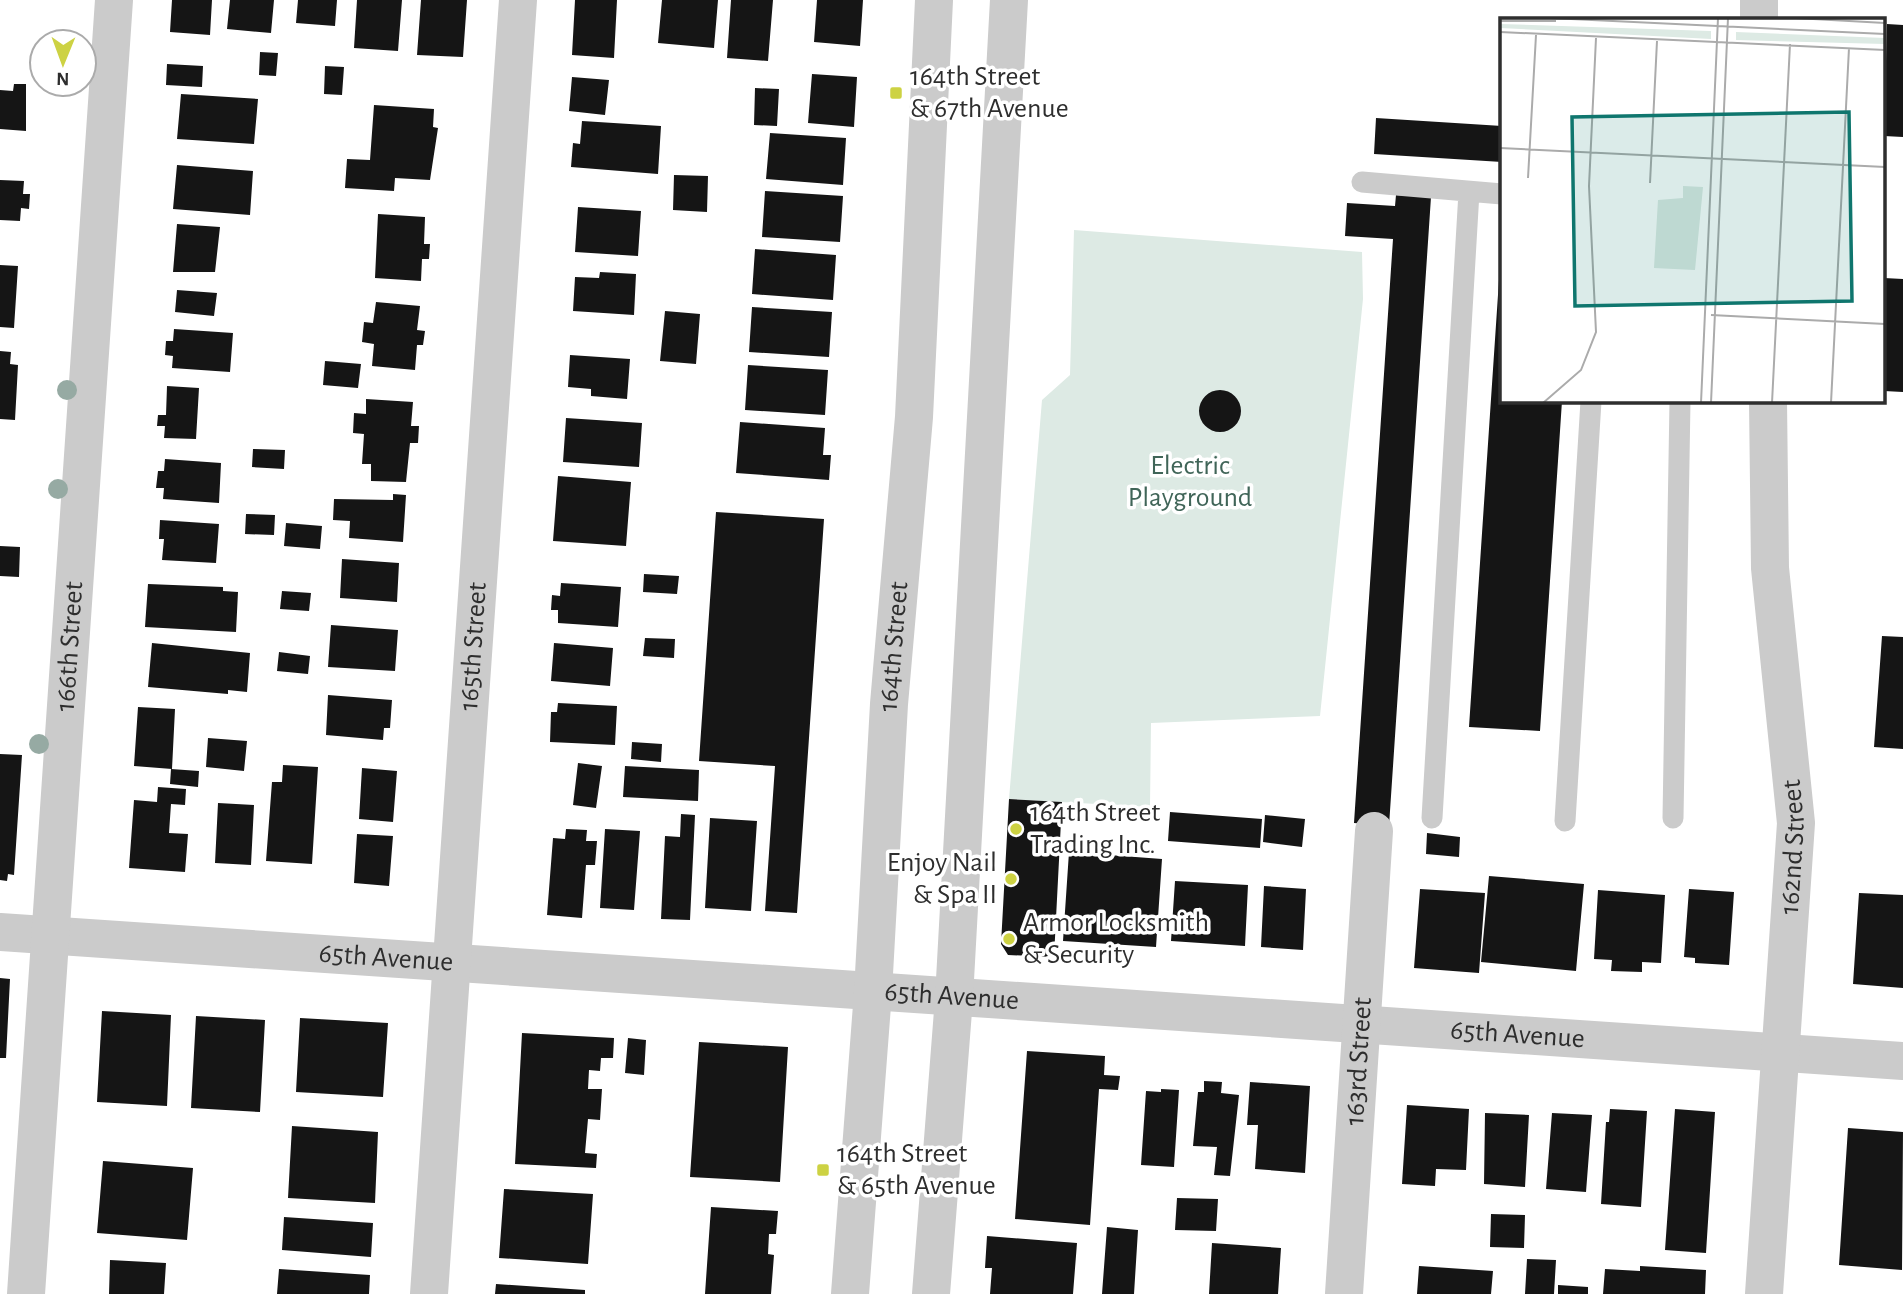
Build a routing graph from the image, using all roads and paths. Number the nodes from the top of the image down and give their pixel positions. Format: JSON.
{"nodes":[{"id":1,"x":114,"y":0,"type":"edge"},
{"id":2,"x":518,"y":0,"type":"edge"},
{"id":3,"x":934,"y":0,"type":"edge"},
{"id":4,"x":1009,"y":0,"type":"edge"},
{"id":5,"x":1759,"y":0,"type":"edge"},
{"id":6,"x":1759,"y":18,"type":"edge"},
{"id":7,"x":1362,"y":182,"type":"dead end"},
{"id":8,"x":1469,"y":192,"type":"junction"},
{"id":9,"x":1500,"y":194,"type":"edge"},
{"id":10,"x":1591,"y":402,"type":"edge"},
{"id":11,"x":1680,"y":402,"type":"edge"},
{"id":12,"x":1768,"y":402,"type":"edge"},
{"id":13,"x":1432,"y":818,"type":"dead end"},
{"id":14,"x":1673,"y":818,"type":"dead end"},
{"id":15,"x":1565,"y":821,"type":"dead end"},
{"id":16,"x":1374,"y":831,"type":"dead end"},
{"id":17,"x":0,"y":932,"type":"edge"},
{"id":18,"x":51,"y":935,"type":"junction"},
{"id":19,"x":451,"y":962,"type":"junction"},
{"id":20,"x":873,"y":992,"type":"junction"},
{"id":21,"x":954,"y":998,"type":"junction"},
{"id":22,"x":1362,"y":1024,"type":"junction"},
{"id":23,"x":1780,"y":1052,"type":"junction"},
{"id":24,"x":1903,"y":1060,"type":"edge"},
{"id":25,"x":26,"y":1294,"type":"edge"},
{"id":26,"x":429,"y":1294,"type":"edge"},
{"id":27,"x":850,"y":1294,"type":"edge"},
{"id":28,"x":931,"y":1294,"type":"edge"},
{"id":29,"x":1345,"y":1294,"type":"edge"},
{"id":30,"x":1764,"y":1294,"type":"edge"}],
"edges":[{"from":1,"to":18,"type":"street","name":"166th Street"},
{"from":2,"to":19,"type":"street","name":"165th Street"},
{"from":3,"to":20,"type":"street","name":"164th Street"},
{"from":4,"to":21,"type":"street"},
{"from":5,"to":6,"type":"street"},
{"from":7,"to":8,"type":"lane"},
{"from":8,"to":9,"type":"lane"},
{"from":8,"to":13,"type":"lane"},
{"from":10,"to":15,"type":"lane"},
{"from":11,"to":14,"type":"lane"},
{"from":12,"to":23,"type":"street","name":"162nd Street"},
{"from":16,"to":22,"type":"street","name":"163rd Street"},
{"from":17,"to":18,"type":"street","name":"65th Avenue"},
{"from":18,"to":19,"type":"street","name":"65th Avenue"},
{"from":18,"to":25,"type":"street","name":"166th Street"},
{"from":19,"to":20,"type":"street","name":"65th Avenue"},
{"from":19,"to":26,"type":"street","name":"165th Street"},
{"from":20,"to":21,"type":"street","name":"65th Avenue"},
{"from":20,"to":27,"type":"street","name":"164th Street"},
{"from":21,"to":22,"type":"street","name":"65th Avenue"},
{"from":21,"to":28,"type":"street"},
{"from":22,"to":23,"type":"street","name":"65th Avenue"},
{"from":22,"to":29,"type":"street","name":"163rd Street"},
{"from":23,"to":24,"type":"street","name":"65th Avenue"},
{"from":23,"to":30,"type":"street","name":"162nd Street"}]}
